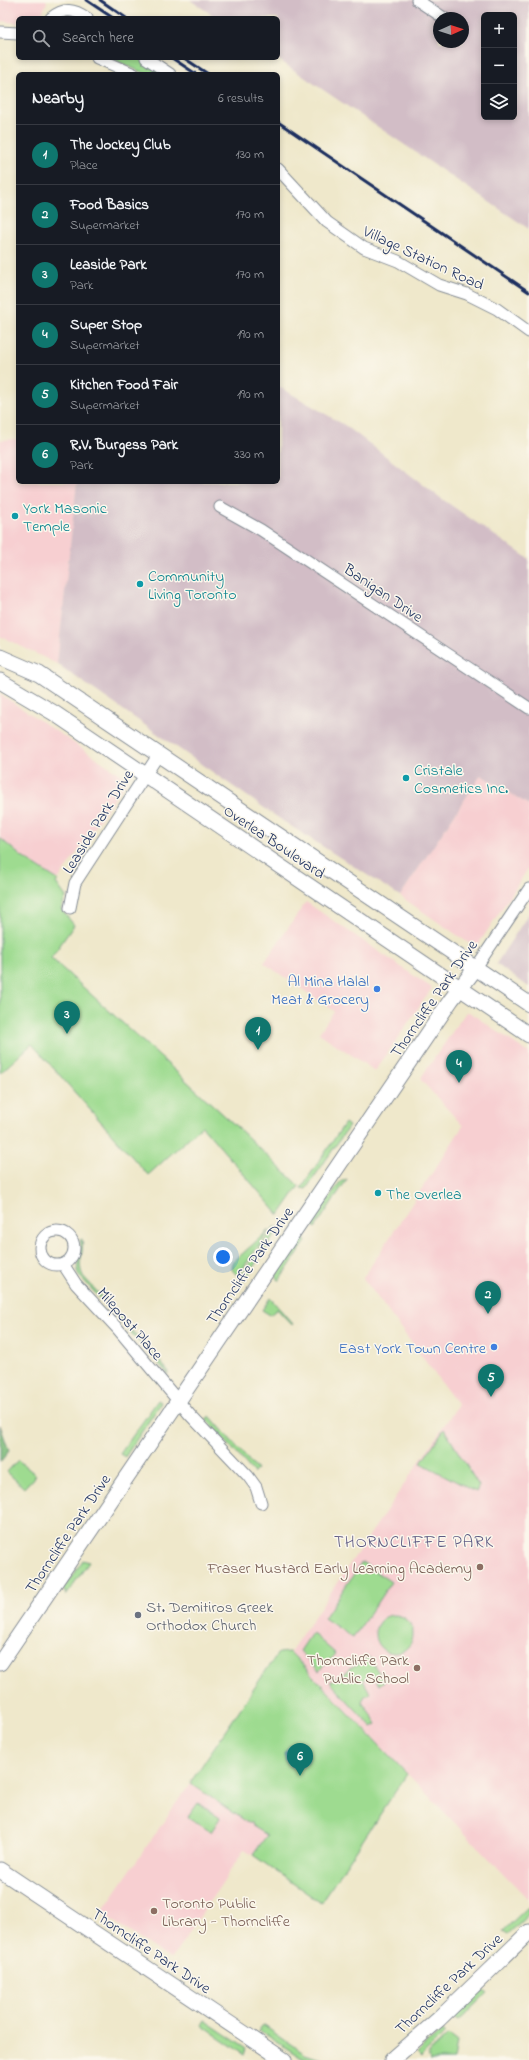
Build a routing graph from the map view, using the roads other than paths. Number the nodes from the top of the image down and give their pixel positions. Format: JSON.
{"nodes":[{"id":1,"x":417,"y":0,"type":"edge"},
{"id":2,"x":435,"y":12,"type":"edge"},
{"id":3,"x":53,"y":16,"type":"edge"},
{"id":4,"x":84,"y":16,"type":"edge"},
{"id":5,"x":0,"y":32,"type":"edge"},
{"id":6,"x":16,"y":33,"type":"edge"},
{"id":7,"x":102,"y":60,"type":"edge"},
{"id":8,"x":149,"y":60,"type":"edge"},
{"id":9,"x":129,"y":72,"type":"edge"},
{"id":10,"x":167,"y":72,"type":"edge"},
{"id":11,"x":280,"y":171,"type":"edge"},
{"id":12,"x":529,"y":332,"type":"edge"},
{"id":13,"x":220,"y":507,"type":"dead end"},
{"id":14,"x":0,"y":657,"type":"edge"},
{"id":15,"x":0,"y":681,"type":"edge"},
{"id":16,"x":529,"y":708,"type":"edge"},
{"id":17,"x":159,"y":754,"type":"junction"},
{"id":18,"x":145,"y":775,"type":"junction"},
{"id":19,"x":529,"y":889,"type":"edge"},
{"id":20,"x":70,"y":908,"type":"dead end"},
{"id":21,"x":475,"y":969,"type":"junction"},
{"id":22,"x":460,"y":988,"type":"junction"},
{"id":23,"x":529,"y":1004,"type":"edge"},
{"id":24,"x":529,"y":1035,"type":"edge"},
{"id":25,"x":63,"y":1264,"type":"dead end"},
{"id":26,"x":178,"y":1401,"type":"junction"},
{"id":27,"x":261,"y":1503,"type":"dead end"},
{"id":28,"x":0,"y":1663,"type":"edge"},
{"id":29,"x":0,"y":1870,"type":"edge"},
{"id":30,"x":529,"y":1932,"type":"edge"},
{"id":31,"x":284,"y":2060,"type":"edge"},
{"id":32,"x":392,"y":2060,"type":"edge"}],
"edges":[{"from":1,"to":2,"type":"street"},
{"from":3,"to":4,"type":"street"},
{"from":5,"to":6,"type":"street"},
{"from":7,"to":9,"type":"street"},
{"from":8,"to":10,"type":"street"},
{"from":11,"to":12,"type":"street","name":"Village Station Road"},
{"from":13,"to":16,"type":"street","name":"Banigan Drive"},
{"from":14,"to":17,"type":"street","name":"Overlea Boulevard"},
{"from":15,"to":18,"type":"street","name":"Overlea Boulevard"},
{"from":17,"to":18,"type":"street","name":"Leaside Park Drive"},
{"from":17,"to":21,"type":"street","name":"Overlea Boulevard"},
{"from":18,"to":20,"type":"street","name":"Leaside Park Drive"},
{"from":18,"to":22,"type":"street","name":"Overlea Boulevard"},
{"from":19,"to":21,"type":"street","name":"Thorncliffe Park Drive"},
{"from":21,"to":22,"type":"street","name":"Thorncliffe Park Drive"},
{"from":21,"to":23,"type":"street","name":"Overlea Boulevard"},
{"from":22,"to":24,"type":"street","name":"Overlea Boulevard"},
{"from":22,"to":26,"type":"street","name":"Thorncliffe Park Drive"},
{"from":25,"to":26,"type":"street","name":"Milepost Place"},
{"from":26,"to":27,"type":"street","name":"Milepost Place"},
{"from":26,"to":28,"type":"street","name":"Thorncliffe Park Drive"},
{"from":29,"to":31,"type":"street","name":"Thorncliffe Park Drive"},
{"from":30,"to":32,"type":"street","name":"Thorncliffe Park Drive"}]}
